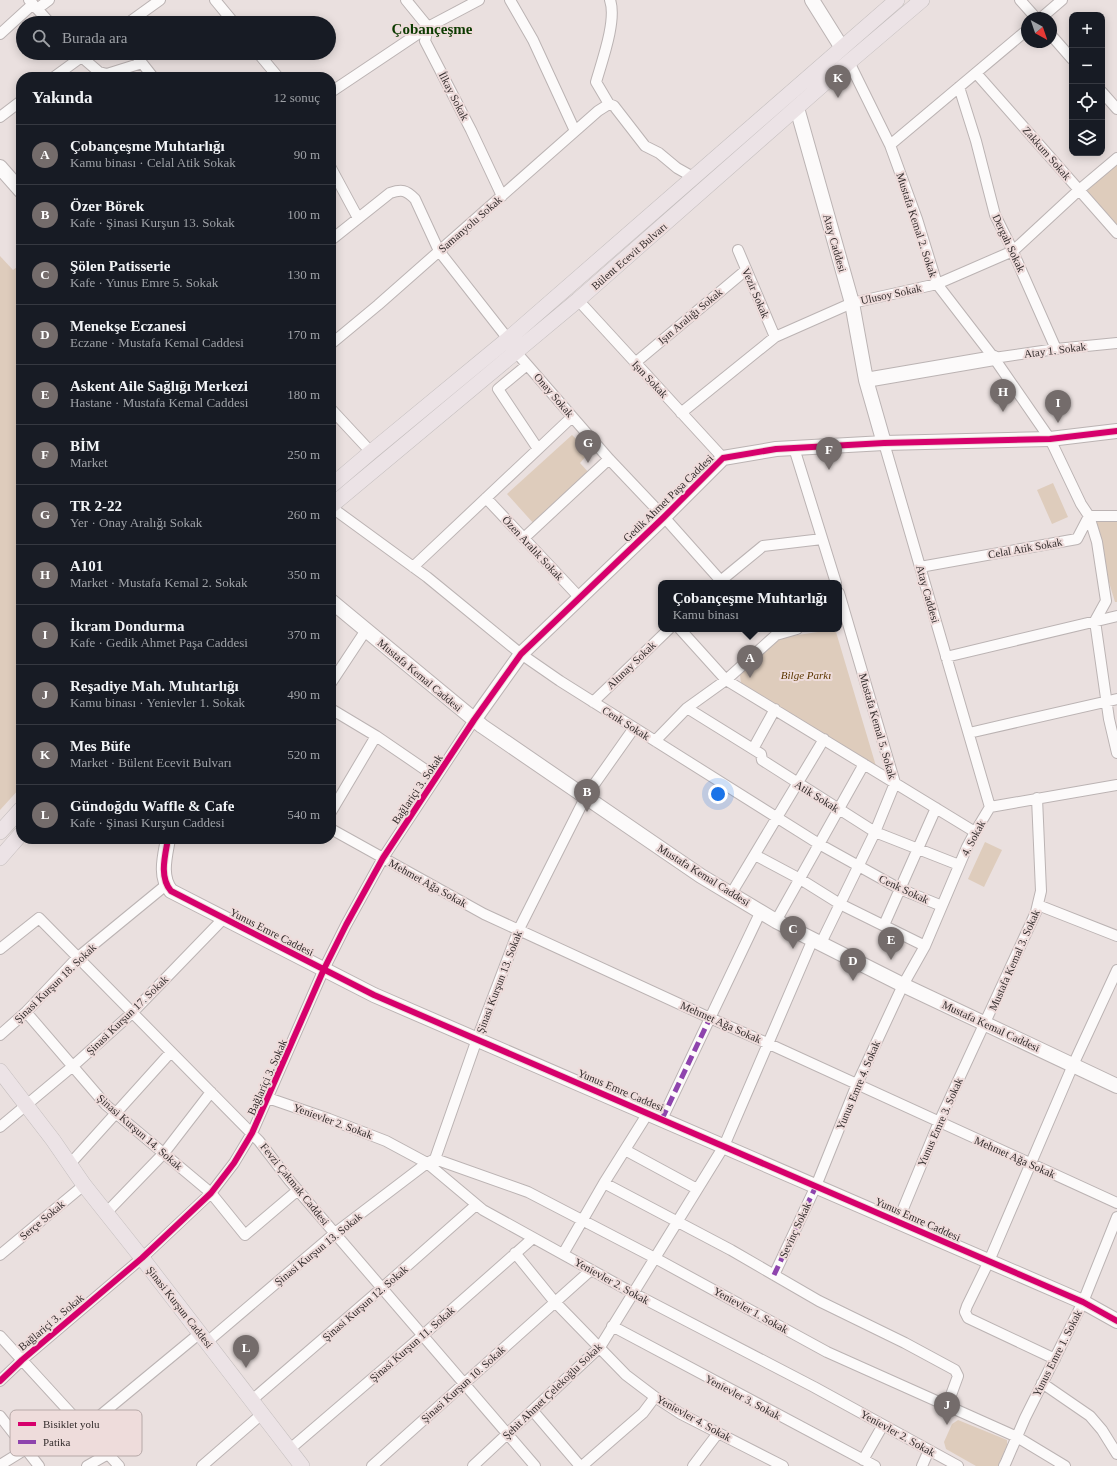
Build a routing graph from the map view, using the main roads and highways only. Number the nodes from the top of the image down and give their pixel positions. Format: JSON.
{"nodes":[{"id":1,"x":897,"y":0,"type":"edge"},
{"id":2,"x":922,"y":0,"type":"edge"},
{"id":3,"x":336,"y":482,"type":"edge"},
{"id":4,"x":336,"y":503,"type":"edge"},
{"id":5,"x":16,"y":814,"type":"edge"},
{"id":6,"x":0,"y":832,"type":"edge"},
{"id":7,"x":16,"y":840,"type":"edge"},
{"id":8,"x":0,"y":858,"type":"edge"},
{"id":9,"x":0,"y":1071,"type":"edge"},
{"id":10,"x":302,"y":1466,"type":"edge"}],
"edges":[{"from":1,"to":3,"type":"main road","name":"Bülent Ecevit Bulvarı"},
{"from":2,"to":4,"type":"main road","name":"Bülent Ecevit Bulvarı"},
{"from":5,"to":6,"type":"main road"},
{"from":7,"to":8,"type":"main road"},
{"from":9,"to":10,"type":"main road","name":"Şinasi Kurşun Caddesi"}]}
